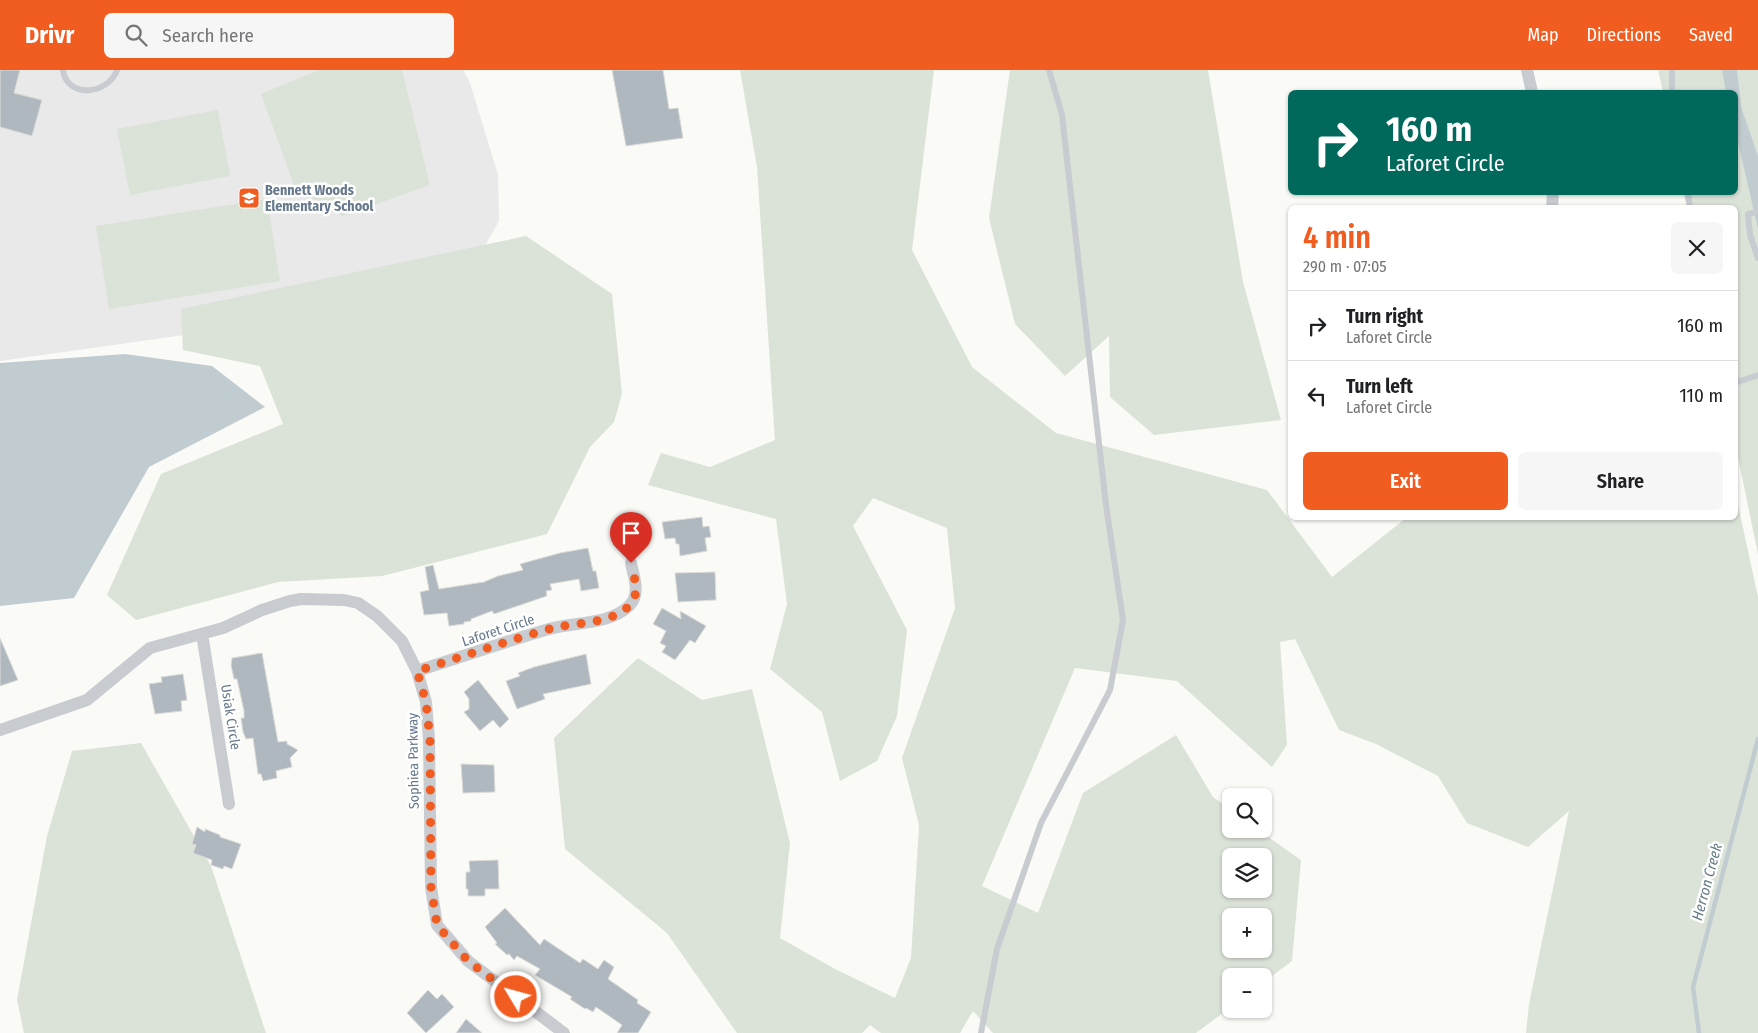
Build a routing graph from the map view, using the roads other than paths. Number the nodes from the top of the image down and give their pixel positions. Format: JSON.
{"nodes":[{"id":1,"x":63,"y":70,"type":"edge"},
{"id":2,"x":117,"y":70,"type":"edge"},
{"id":3,"x":1049,"y":70,"type":"edge"},
{"id":4,"x":1527,"y":70,"type":"edge"},
{"id":5,"x":1672,"y":70,"type":"edge"},
{"id":6,"x":1532,"y":90,"type":"edge"},
{"id":7,"x":1672,"y":90,"type":"edge"},
{"id":8,"x":1755,"y":212,"type":"edge"},
{"id":9,"x":1758,"y":258,"type":"edge"},
{"id":10,"x":1758,"y":375,"type":"edge"},
{"id":11,"x":1738,"y":382,"type":"edge"},
{"id":12,"x":631,"y":563,"type":"dead end"},
{"id":13,"x":202,"y":634,"type":"junction"},
{"id":14,"x":417,"y":671,"type":"junction"},
{"id":15,"x":0,"y":730,"type":"edge"},
{"id":16,"x":229,"y":804,"type":"dead end"},
{"id":17,"x":564,"y":1033,"type":"edge"},
{"id":18,"x":981,"y":1033,"type":"edge"}],
"edges":[{"from":1,"to":2,"type":"lane"},
{"from":3,"to":18,"type":"lane"},
{"from":4,"to":6,"type":"street"},
{"from":5,"to":7,"type":"lane"},
{"from":8,"to":9,"type":"lane"},
{"from":10,"to":11,"type":"lane"},
{"from":12,"to":14,"type":"street","name":"Laforet Circle"},
{"from":13,"to":14,"type":"street","name":"Sophiea Parkway"},
{"from":13,"to":15,"type":"street","name":"Sophiea Parkway"},
{"from":13,"to":16,"type":"street","name":"Usiak Circle"},
{"from":14,"to":17,"type":"street","name":"Sophiea Parkway"}]}
